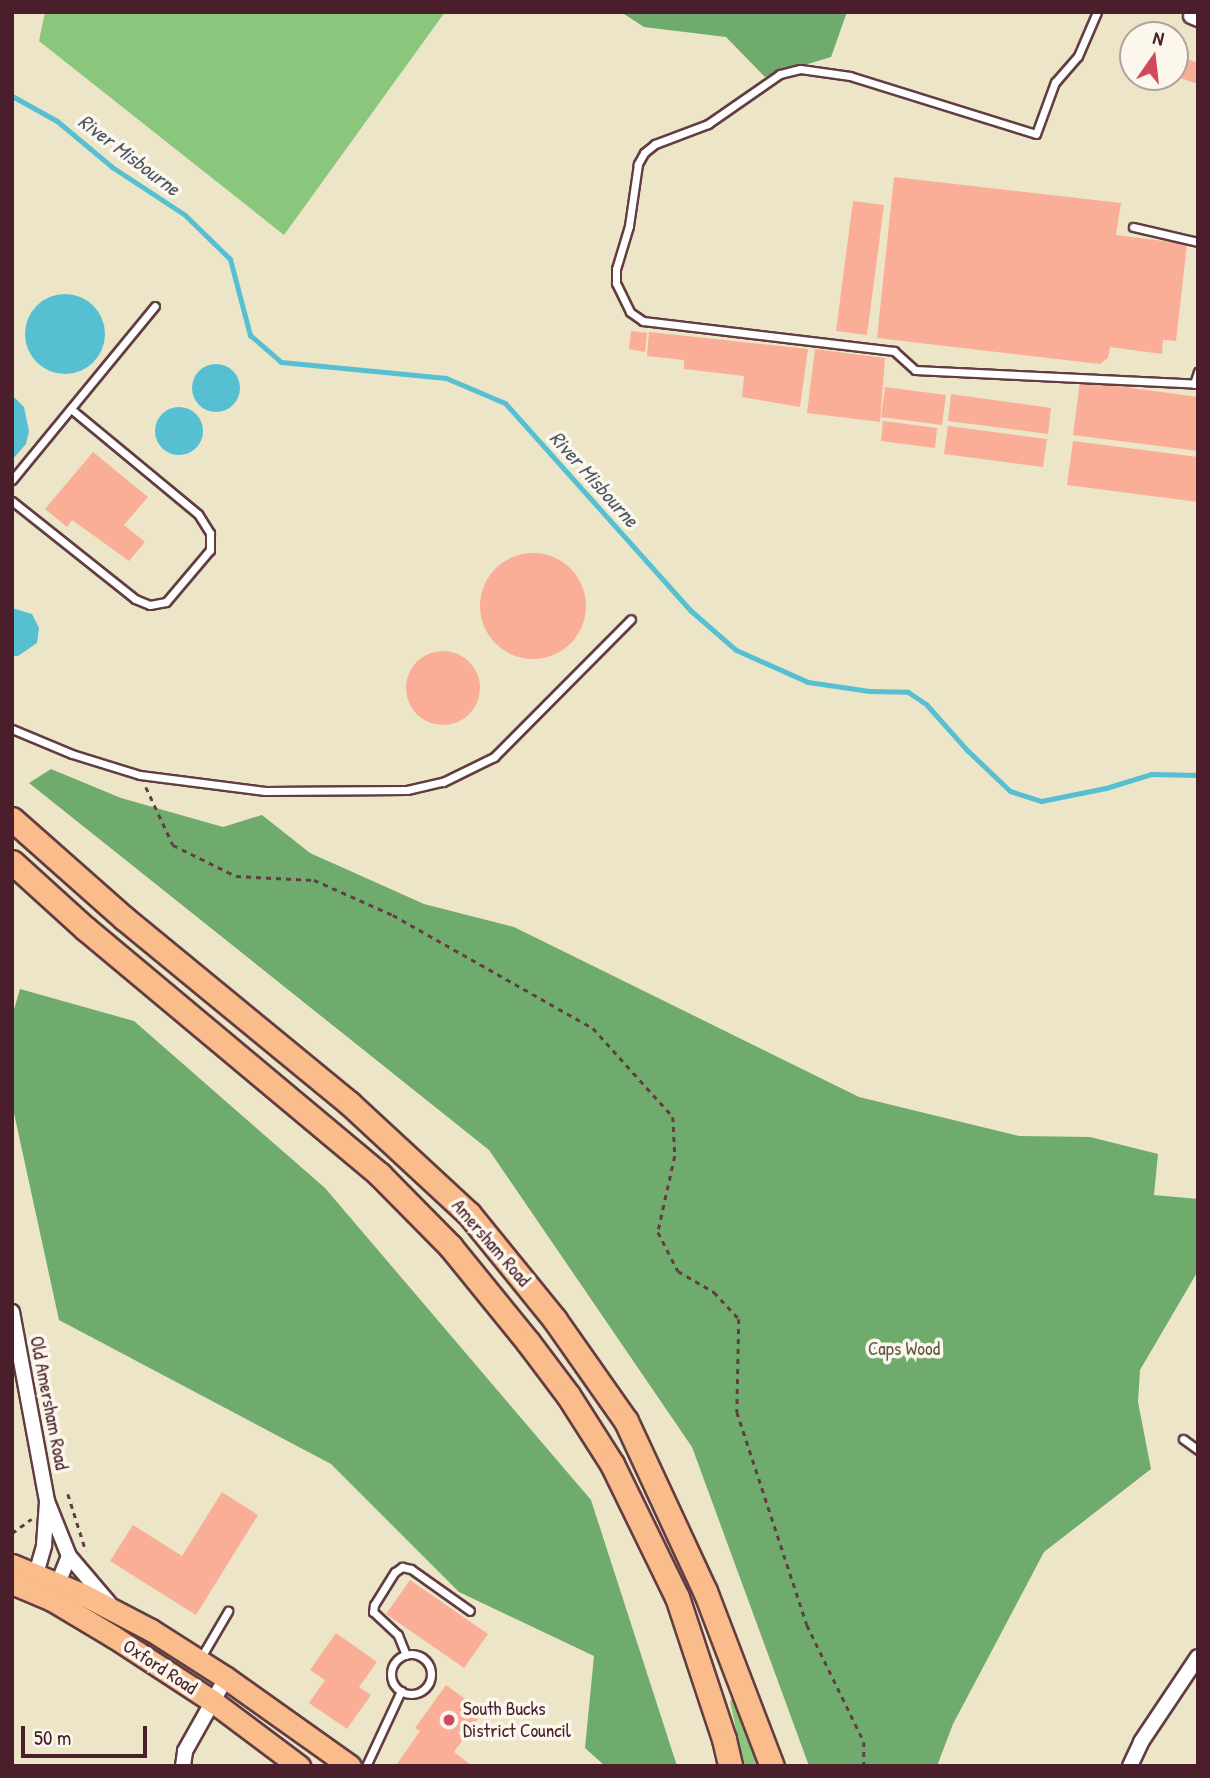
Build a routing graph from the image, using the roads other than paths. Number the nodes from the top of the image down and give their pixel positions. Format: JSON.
{"nodes":[{"id":1,"x":1097,"y":12,"type":"edge"},
{"id":2,"x":1133,"y":227,"type":"dead end"},
{"id":3,"x":1198,"y":242,"type":"edge"},
{"id":4,"x":155,"y":306,"type":"dead end"},
{"id":5,"x":1198,"y":372,"type":"edge"},
{"id":6,"x":1196,"y":384,"type":"edge"},
{"id":7,"x":71,"y":409,"type":"junction"},
{"id":8,"x":12,"y":480,"type":"edge"},
{"id":9,"x":12,"y":501,"type":"edge"},
{"id":10,"x":631,"y":619,"type":"dead end"},
{"id":11,"x":12,"y":729,"type":"edge"},
{"id":12,"x":12,"y":819,"type":"edge"},
{"id":13,"x":12,"y":862,"type":"edge"},
{"id":14,"x":12,"y":1312,"type":"edge"},
{"id":15,"x":1183,"y":1439,"type":"dead end"},
{"id":16,"x":1198,"y":1450,"type":"edge"},
{"id":17,"x":47,"y":1501,"type":"junction"},
{"id":18,"x":69,"y":1556,"type":"junction"},
{"id":19,"x":12,"y":1565,"type":"edge"},
{"id":20,"x":26,"y":1583,"type":"edge"},
{"id":21,"x":55,"y":1592,"type":"junction"},
{"id":22,"x":228,"y":1611,"type":"dead end"},
{"id":23,"x":470,"y":1611,"type":"dead end"},
{"id":24,"x":118,"y":1613,"type":"junction"},
{"id":25,"x":406,"y":1655,"type":"junction"},
{"id":26,"x":1198,"y":1657,"type":"edge"},
{"id":27,"x":199,"y":1660,"type":"junction"},
{"id":28,"x":226,"y":1678,"type":"junction"},
{"id":29,"x":401,"y":1691,"type":"junction"},
{"id":30,"x":212,"y":1701,"type":"junction"},
{"id":31,"x":183,"y":1766,"type":"edge"},
{"id":32,"x":299,"y":1766,"type":"edge"},
{"id":33,"x":350,"y":1766,"type":"edge"},
{"id":34,"x":366,"y":1766,"type":"edge"},
{"id":35,"x":730,"y":1766,"type":"edge"},
{"id":36,"x":772,"y":1766,"type":"edge"},
{"id":37,"x":1130,"y":1766,"type":"edge"}],
"edges":[{"from":1,"to":6,"type":"lane"},
{"from":2,"to":3,"type":"lane"},
{"from":4,"to":7,"type":"lane"},
{"from":5,"to":6,"type":"lane"},
{"from":7,"to":8,"type":"lane"},
{"from":7,"to":9,"type":"lane"},
{"from":10,"to":11,"type":"lane"},
{"from":12,"to":36,"type":"highway","name":"Amersham Road"},
{"from":13,"to":35,"type":"highway"},
{"from":14,"to":17,"type":"street","name":"Old Amersham Road"},
{"from":15,"to":16,"type":"lane"},
{"from":17,"to":18,"type":"street","name":"Old Amersham Road"},
{"from":17,"to":20,"type":"street","name":"Old Amersham Road"},
{"from":18,"to":21,"type":"street"},
{"from":18,"to":24,"type":"street","name":"Old Amersham Road"},
{"from":19,"to":20,"type":"main road","name":"Oxford Road"},
{"from":20,"to":21,"type":"main road","name":"Oxford Road"},
{"from":21,"to":24,"type":"main road"},
{"from":21,"to":30,"type":"main road","name":"Oxford Road"},
{"from":22,"to":27,"type":"lane"},
{"from":23,"to":25,"type":"lane"},
{"from":24,"to":27,"type":"main road"},
{"from":25,"to":29,"type":"lane"},
{"from":25,"to":29,"type":"lane"},
{"from":26,"to":37,"type":"street"},
{"from":27,"to":28,"type":"main road"},
{"from":28,"to":30,"type":"street"},
{"from":28,"to":33,"type":"main road"},
{"from":29,"to":34,"type":"lane"},
{"from":30,"to":31,"type":"street"},
{"from":30,"to":32,"type":"main road","name":"Oxford Road"}]}
